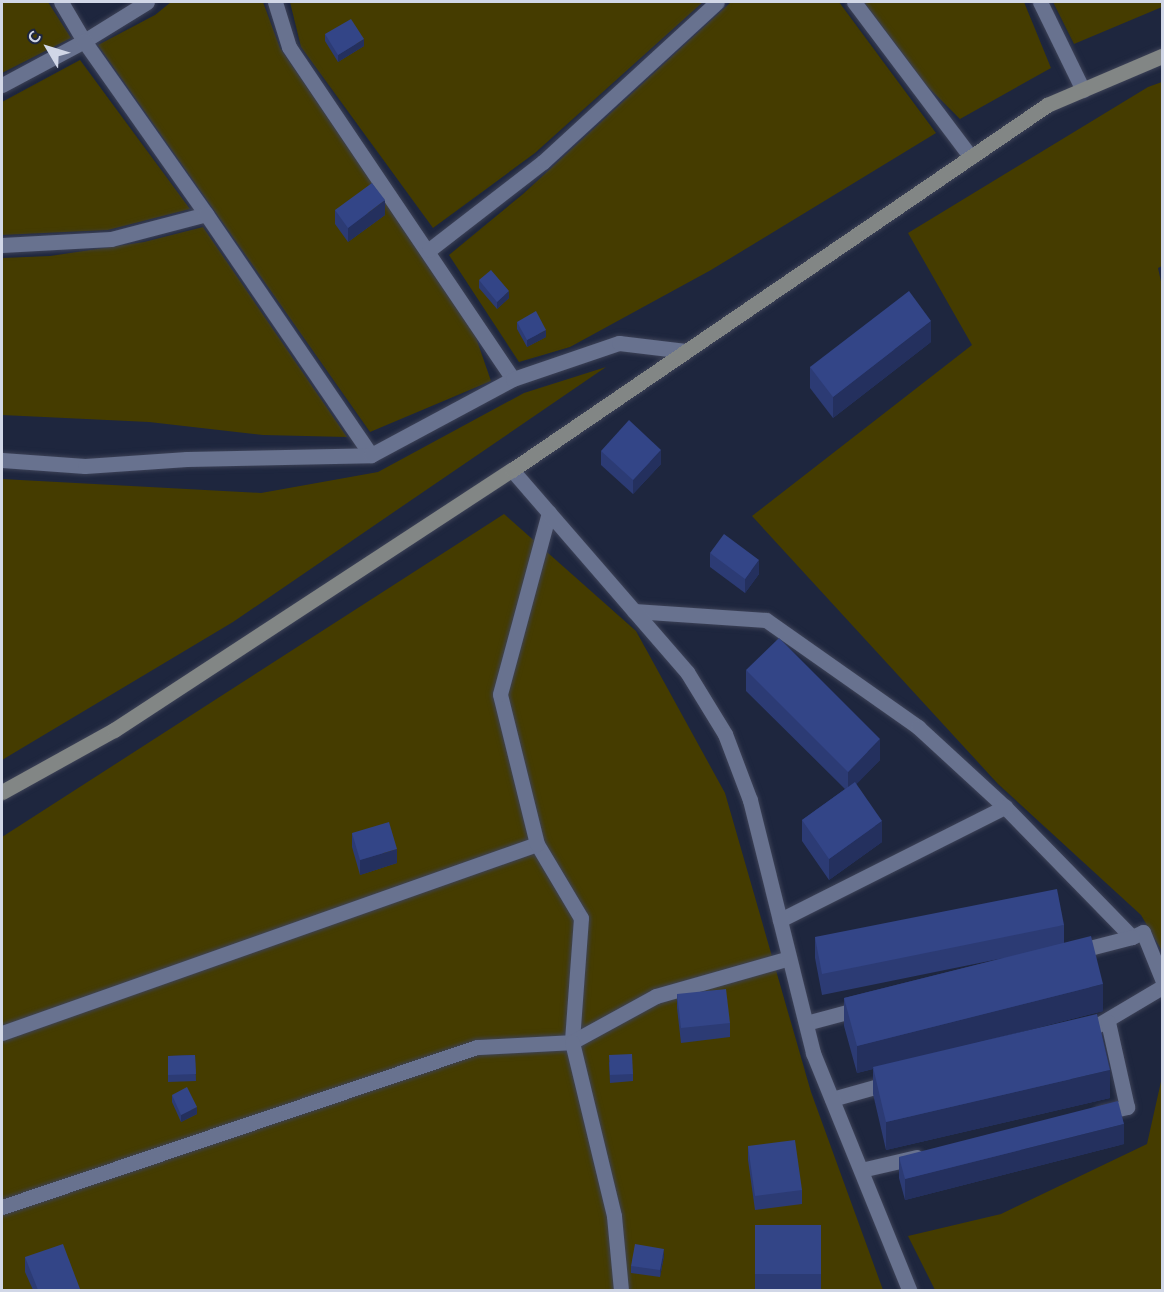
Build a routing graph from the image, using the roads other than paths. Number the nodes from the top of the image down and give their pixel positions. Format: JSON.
{"nodes":[{"id":1,"x":61,"y":2,"type":"edge"},
{"id":2,"x":147,"y":2,"type":"edge"},
{"id":3,"x":276,"y":2,"type":"edge"},
{"id":4,"x":717,"y":2,"type":"edge"},
{"id":5,"x":854,"y":2,"type":"edge"},
{"id":6,"x":1040,"y":2,"type":"edge"},
{"id":7,"x":84,"y":41,"type":"junction"},
{"id":8,"x":1162,"y":56,"type":"edge"},
{"id":9,"x":2,"y":85,"type":"edge"},
{"id":10,"x":1083,"y":90,"type":"junction"},
{"id":11,"x":971,"y":157,"type":"junction"},
{"id":12,"x":206,"y":214,"type":"junction"},
{"id":13,"x":2,"y":245,"type":"edge"},
{"id":14,"x":429,"y":250,"type":"junction"},
{"id":15,"x":686,"y":351,"type":"junction"},
{"id":16,"x":513,"y":379,"type":"junction"},
{"id":17,"x":371,"y":455,"type":"junction"},
{"id":18,"x":2,"y":460,"type":"edge"},
{"id":19,"x":512,"y":470,"type":"junction"},
{"id":20,"x":549,"y":513,"type":"junction"},
{"id":21,"x":634,"y":611,"type":"junction"},
{"id":22,"x":2,"y":792,"type":"edge"},
{"id":23,"x":1005,"y":807,"type":"junction"},
{"id":24,"x":537,"y":844,"type":"junction"},
{"id":25,"x":780,"y":920,"type":"junction"},
{"id":26,"x":1132,"y":937,"type":"junction"},
{"id":27,"x":1053,"y":957,"type":"edge"},
{"id":28,"x":789,"y":958,"type":"junction"},
{"id":29,"x":1162,"y":979,"type":"edge"},
{"id":30,"x":1162,"y":987,"type":"edge"},
{"id":31,"x":873,"y":1005,"type":"edge"},
{"id":32,"x":1108,"y":1022,"type":"junction"},
{"id":33,"x":806,"y":1023,"type":"junction"},
{"id":34,"x":1085,"y":1028,"type":"edge"},
{"id":35,"x":2,"y":1033,"type":"edge"},
{"id":36,"x":572,"y":1042,"type":"junction"},
{"id":37,"x":912,"y":1077,"type":"edge"},
{"id":38,"x":832,"y":1099,"type":"junction"},
{"id":39,"x":1081,"y":1118,"type":"edge"},
{"id":40,"x":930,"y":1154,"type":"edge"},
{"id":41,"x":861,"y":1170,"type":"junction"},
{"id":42,"x":2,"y":1207,"type":"edge"},
{"id":43,"x":621,"y":1290,"type":"edge"},
{"id":44,"x":909,"y":1290,"type":"edge"}],
"edges":[{"from":1,"to":7,"type":"street"},
{"from":2,"to":7,"type":"street"},
{"from":3,"to":14,"type":"street"},
{"from":4,"to":14,"type":"street"},
{"from":5,"to":11,"type":"street"},
{"from":6,"to":10,"type":"street"},
{"from":7,"to":9,"type":"street"},
{"from":7,"to":12,"type":"street"},
{"from":8,"to":10,"type":"main road"},
{"from":10,"to":11,"type":"main road"},
{"from":11,"to":15,"type":"main road"},
{"from":12,"to":13,"type":"street"},
{"from":12,"to":17,"type":"street"},
{"from":14,"to":16,"type":"street"},
{"from":15,"to":16,"type":"street"},
{"from":15,"to":19,"type":"main road"},
{"from":16,"to":17,"type":"street"},
{"from":17,"to":18,"type":"street"},
{"from":19,"to":20,"type":"street"},
{"from":19,"to":22,"type":"main road"},
{"from":20,"to":21,"type":"street"},
{"from":20,"to":24,"type":"street"},
{"from":21,"to":23,"type":"street"},
{"from":21,"to":25,"type":"street"},
{"from":23,"to":25,"type":"street"},
{"from":23,"to":26,"type":"street"},
{"from":24,"to":35,"type":"street"},
{"from":24,"to":36,"type":"street"},
{"from":25,"to":28,"type":"street"},
{"from":26,"to":27,"type":"street"},
{"from":26,"to":29,"type":"street"},
{"from":28,"to":33,"type":"street"},
{"from":28,"to":36,"type":"street"},
{"from":30,"to":32,"type":"street"},
{"from":31,"to":33,"type":"street"},
{"from":32,"to":34,"type":"street"},
{"from":32,"to":39,"type":"street"},
{"from":33,"to":38,"type":"street"},
{"from":36,"to":42,"type":"street"},
{"from":36,"to":43,"type":"street"},
{"from":37,"to":38,"type":"street"},
{"from":38,"to":41,"type":"street"},
{"from":40,"to":41,"type":"street"},
{"from":41,"to":44,"type":"street"}]}
